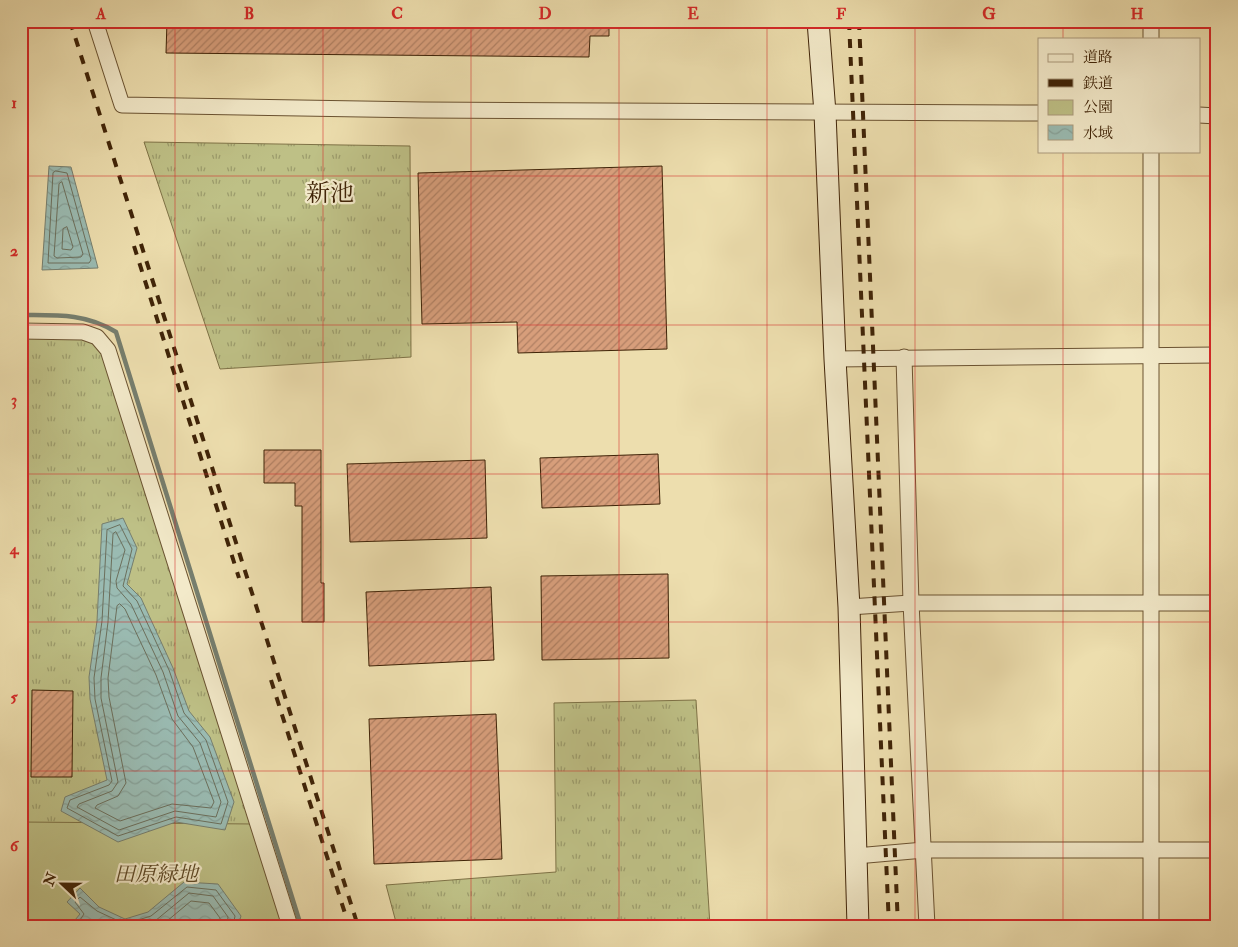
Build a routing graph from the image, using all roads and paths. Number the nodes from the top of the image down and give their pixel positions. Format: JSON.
{"nodes":[{"id":1,"x":95,"y":21,"type":"edge"},
{"id":2,"x":818,"y":21,"type":"edge"},
{"id":3,"x":1151,"y":21,"type":"edge"},
{"id":4,"x":1151,"y":38,"type":"edge"},
{"id":5,"x":825,"y":113,"type":"junction"},
{"id":6,"x":1038,"y":113,"type":"edge"},
{"id":7,"x":1200,"y":115,"type":"edge"},
{"id":8,"x":1217,"y":116,"type":"edge"},
{"id":9,"x":1151,"y":152,"type":"edge"},
{"id":10,"x":21,"y":331,"type":"edge"},
{"id":11,"x":1217,"y":355,"type":"edge"},
{"id":12,"x":1150,"y":356,"type":"junction"},
{"id":13,"x":904,"y":357,"type":"junction"},
{"id":14,"x":835,"y":359,"type":"junction"},
{"id":15,"x":911,"y":603,"type":"junction"},
{"id":16,"x":1150,"y":603,"type":"junction"},
{"id":17,"x":1217,"y":603,"type":"edge"},
{"id":18,"x":850,"y":606,"type":"junction"},
{"id":19,"x":924,"y":850,"type":"junction"},
{"id":20,"x":1152,"y":850,"type":"junction"},
{"id":21,"x":1217,"y":850,"type":"edge"},
{"id":22,"x":856,"y":856,"type":"junction"},
{"id":23,"x":290,"y":926,"type":"edge"},
{"id":24,"x":858,"y":926,"type":"edge"},
{"id":25,"x":927,"y":926,"type":"edge"},
{"id":26,"x":1151,"y":926,"type":"edge"}],
"edges":[{"from":1,"to":5,"type":"street"},
{"from":2,"to":5,"type":"street"},
{"from":3,"to":4,"type":"street"},
{"from":5,"to":6,"type":"street"},
{"from":5,"to":14,"type":"street"},
{"from":7,"to":8,"type":"street"},
{"from":9,"to":12,"type":"street"},
{"from":10,"to":23,"type":"street"},
{"from":11,"to":12,"type":"street"},
{"from":12,"to":13,"type":"street"},
{"from":12,"to":16,"type":"street"},
{"from":13,"to":14,"type":"street"},
{"from":13,"to":15,"type":"street"},
{"from":14,"to":18,"type":"street"},
{"from":15,"to":16,"type":"street"},
{"from":15,"to":18,"type":"street"},
{"from":15,"to":19,"type":"street"},
{"from":16,"to":17,"type":"street"},
{"from":16,"to":20,"type":"street"},
{"from":18,"to":22,"type":"street"},
{"from":19,"to":20,"type":"street"},
{"from":19,"to":22,"type":"street"},
{"from":19,"to":25,"type":"street"},
{"from":20,"to":21,"type":"street"},
{"from":20,"to":26,"type":"street"},
{"from":22,"to":24,"type":"street"}]}
